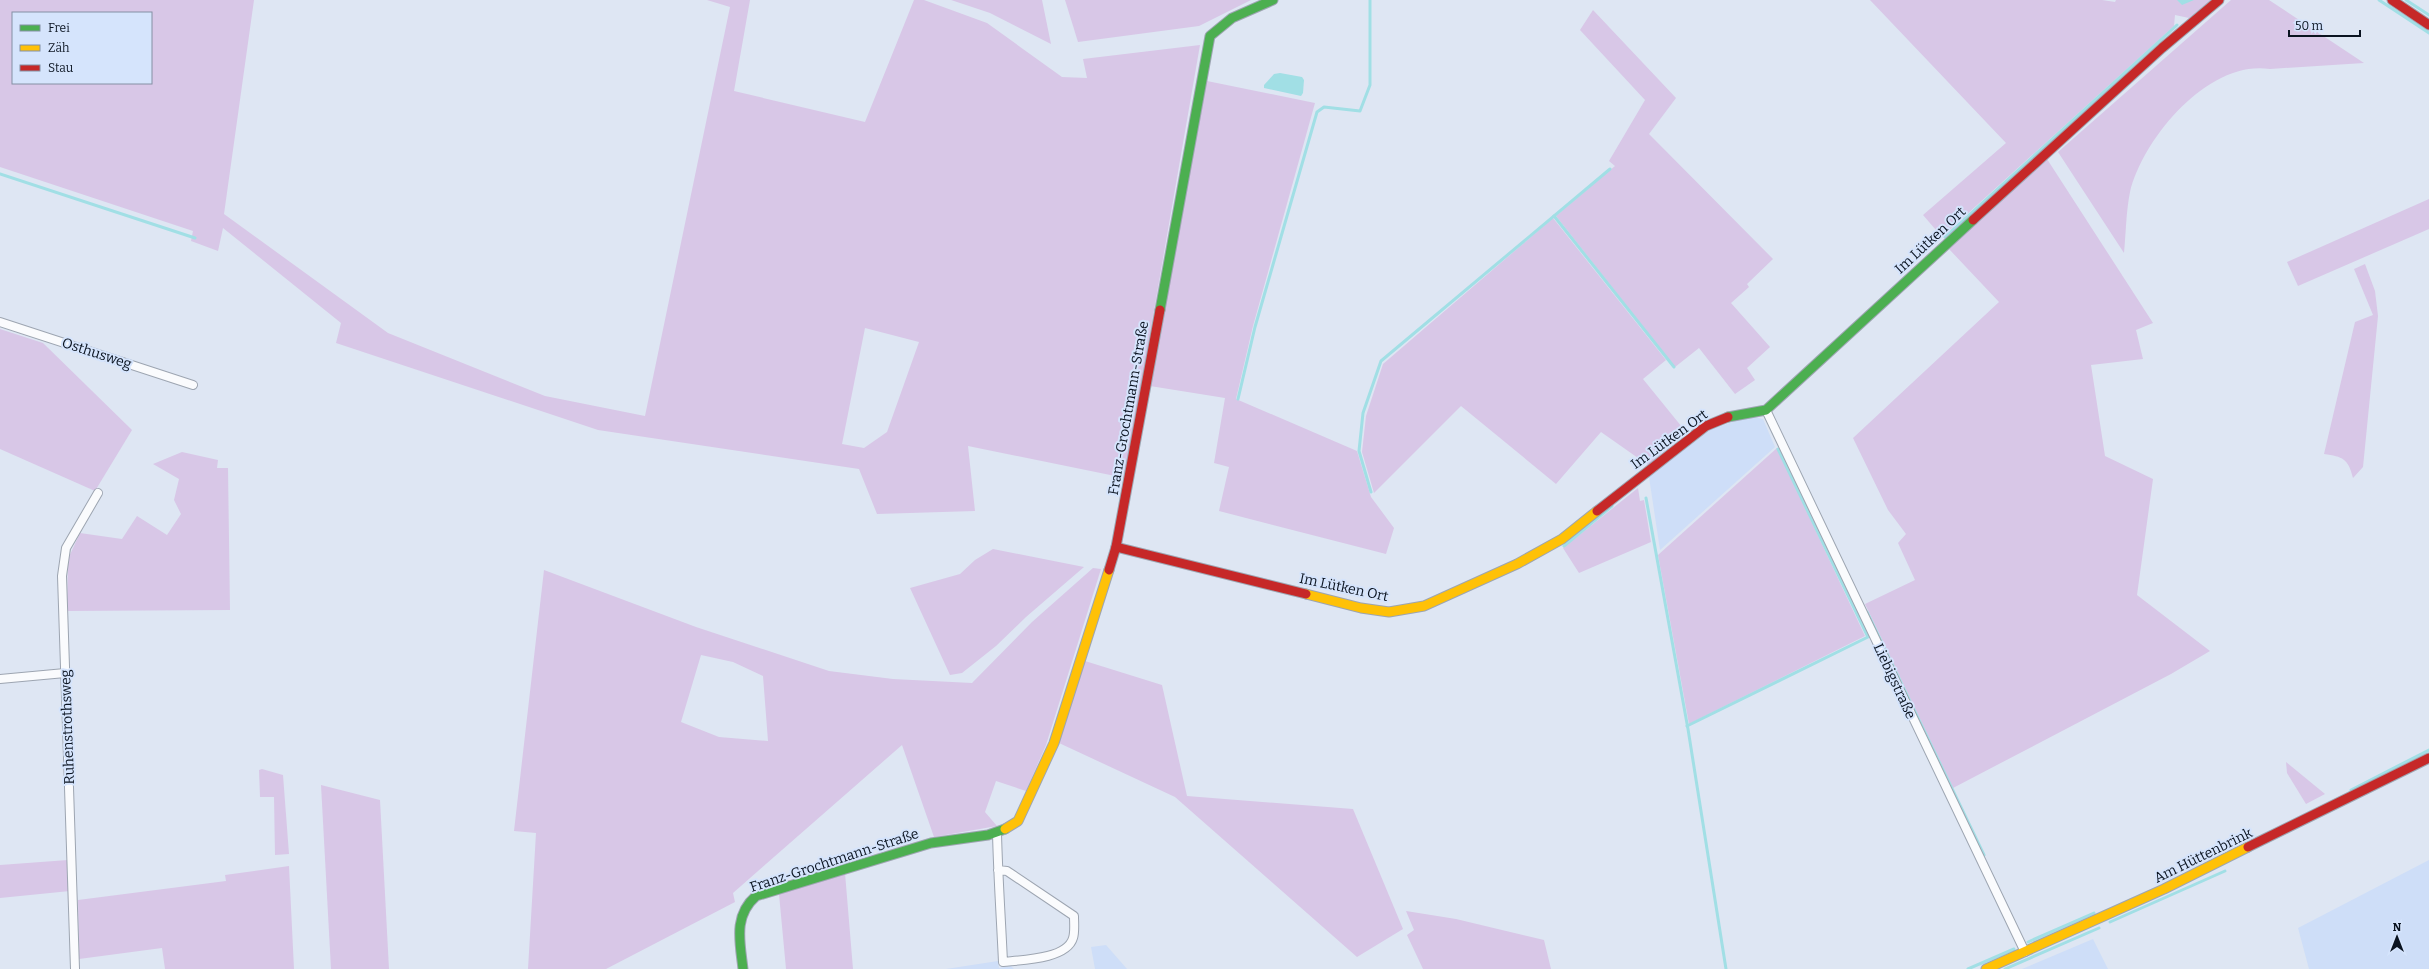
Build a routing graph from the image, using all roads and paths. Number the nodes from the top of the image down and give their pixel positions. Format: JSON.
{"nodes":[{"id":1,"x":1273,"y":0,"type":"edge"},
{"id":2,"x":2219,"y":0,"type":"edge"},
{"id":3,"x":2392,"y":0,"type":"edge"},
{"id":4,"x":2429,"y":25,"type":"edge"},
{"id":5,"x":0,"y":322,"type":"edge"},
{"id":6,"x":193,"y":385,"type":"dead end"},
{"id":7,"x":1766,"y":410,"type":"junction"},
{"id":8,"x":98,"y":493,"type":"dead end"},
{"id":9,"x":1116,"y":547,"type":"junction"},
{"id":10,"x":65,"y":673,"type":"junction"},
{"id":11,"x":0,"y":679,"type":"edge"},
{"id":12,"x":2429,"y":758,"type":"edge"},
{"id":13,"x":997,"y":833,"type":"junction"},
{"id":14,"x":998,"y":870,"type":"junction"},
{"id":15,"x":2025,"y":952,"type":"junction"},
{"id":16,"x":75,"y":969,"type":"edge"},
{"id":17,"x":743,"y":969,"type":"edge"},
{"id":18,"x":1986,"y":969,"type":"edge"}],
"edges":[{"from":1,"to":9,"type":"street","name":"Franz-Grochtmann-Straße"},
{"from":2,"to":7,"type":"street","name":"Im Lütken Ort"},
{"from":3,"to":4,"type":"street"},
{"from":5,"to":6,"type":"street","name":"Osthusweg"},
{"from":7,"to":9,"type":"street","name":"Im Lütken Ort"},
{"from":7,"to":15,"type":"street","name":"Liebigstraße"},
{"from":8,"to":10,"type":"street","name":"Ruhenstrothsweg"},
{"from":9,"to":13,"type":"street","name":"Franz-Grochtmann-Straße"},
{"from":10,"to":11,"type":"street"},
{"from":10,"to":16,"type":"street","name":"Ruhenstrothsweg"},
{"from":12,"to":15,"type":"street","name":"Am Hüttenbrink"},
{"from":13,"to":14,"type":"street"},
{"from":13,"to":17,"type":"street","name":"Franz-Grochtmann-Straße"},
{"from":14,"to":14,"type":"street"},
{"from":15,"to":18,"type":"street","name":"Am Hüttenbrink"}]}
